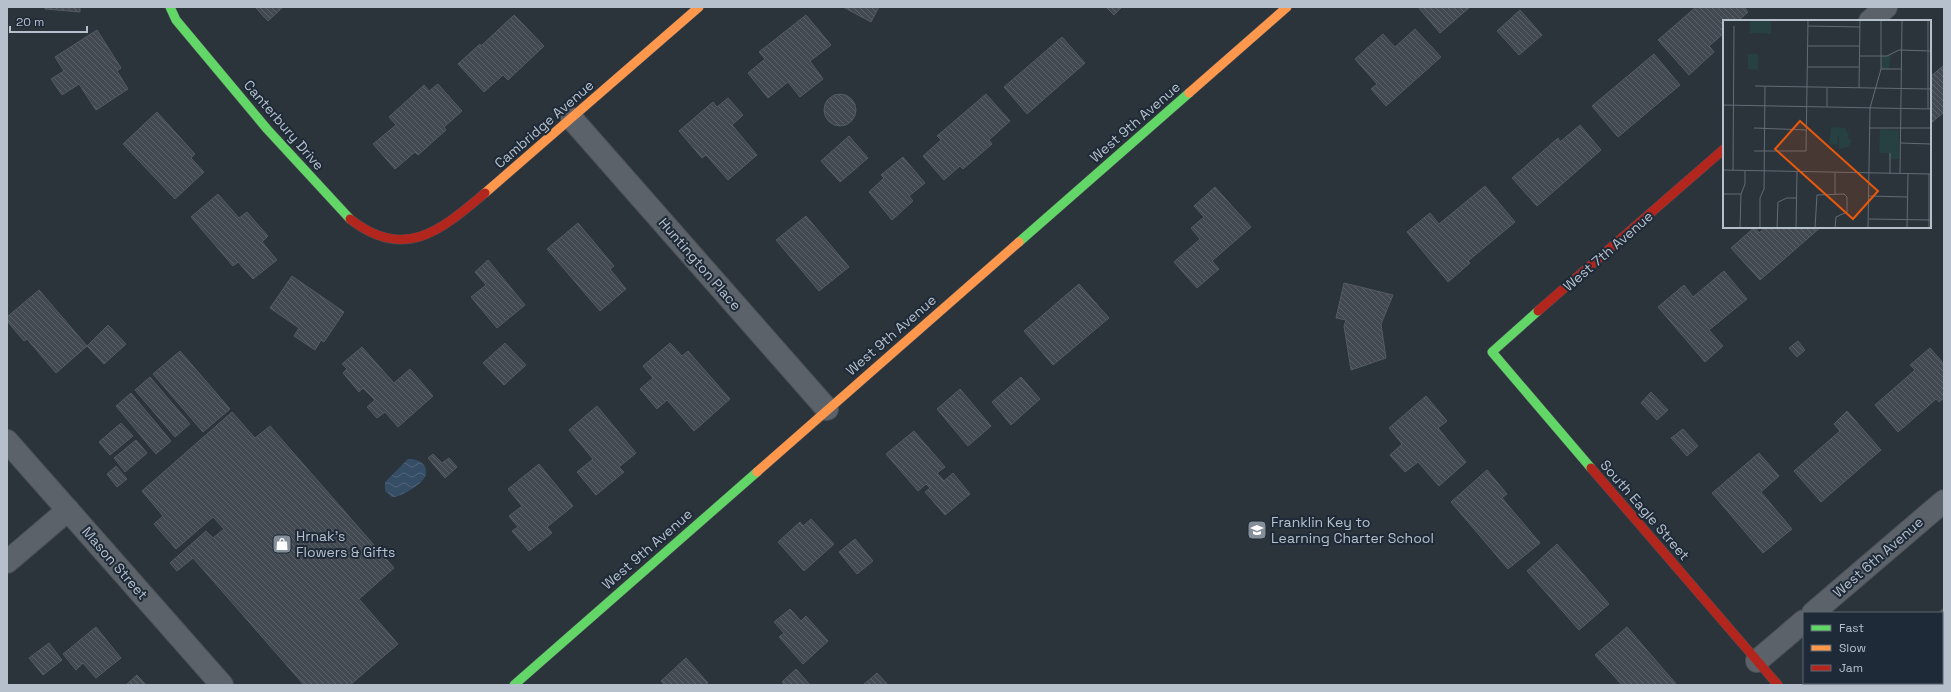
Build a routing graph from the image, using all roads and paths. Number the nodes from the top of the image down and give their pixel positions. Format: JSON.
{"nodes":[{"id":1,"x":170,"y":7,"type":"edge"},
{"id":2,"x":699,"y":7,"type":"edge"},
{"id":3,"x":1287,"y":7,"type":"edge"},
{"id":4,"x":1886,"y":7,"type":"edge"},
{"id":5,"x":1871,"y":20,"type":"edge"},
{"id":6,"x":572,"y":119,"type":"junction"},
{"id":7,"x":1723,"y":150,"type":"edge"},
{"id":8,"x":395,"y":240,"type":"joint"},
{"id":9,"x":1492,"y":352,"type":"joint"},
{"id":10,"x":827,"y":409,"type":"junction"},
{"id":11,"x":7,"y":441,"type":"edge"},
{"id":12,"x":1944,"y":501,"type":"edge"},
{"id":13,"x":68,"y":510,"type":"junction"},
{"id":14,"x":7,"y":562,"type":"edge"},
{"id":15,"x":1814,"y":612,"type":"edge"},
{"id":16,"x":1803,"y":622,"type":"edge"},
{"id":17,"x":1757,"y":661,"type":"junction"},
{"id":18,"x":222,"y":685,"type":"edge"},
{"id":19,"x":514,"y":685,"type":"edge"},
{"id":20,"x":1778,"y":685,"type":"edge"}],
"edges":[{"from":1,"to":8,"type":"street","name":"Canterbury Drive"},
{"from":2,"to":6,"type":"street","name":"Cambridge Avenue"},
{"from":3,"to":10,"type":"street","name":"West 9th Avenue"},
{"from":4,"to":5,"type":"street"},
{"from":6,"to":8,"type":"street","name":"Cambridge Avenue"},
{"from":6,"to":10,"type":"street","name":"Huntington Place"},
{"from":7,"to":9,"type":"street","name":"West 7th Avenue"},
{"from":9,"to":17,"type":"street","name":"South Eagle Street"},
{"from":10,"to":19,"type":"street","name":"West 9th Avenue"},
{"from":11,"to":13,"type":"street","name":"Mason Street"},
{"from":12,"to":15,"type":"street","name":"West 6th Avenue"},
{"from":13,"to":14,"type":"street"},
{"from":13,"to":18,"type":"street","name":"Mason Street"},
{"from":16,"to":17,"type":"street"},
{"from":17,"to":20,"type":"street","name":"South Eagle Street"}]}
